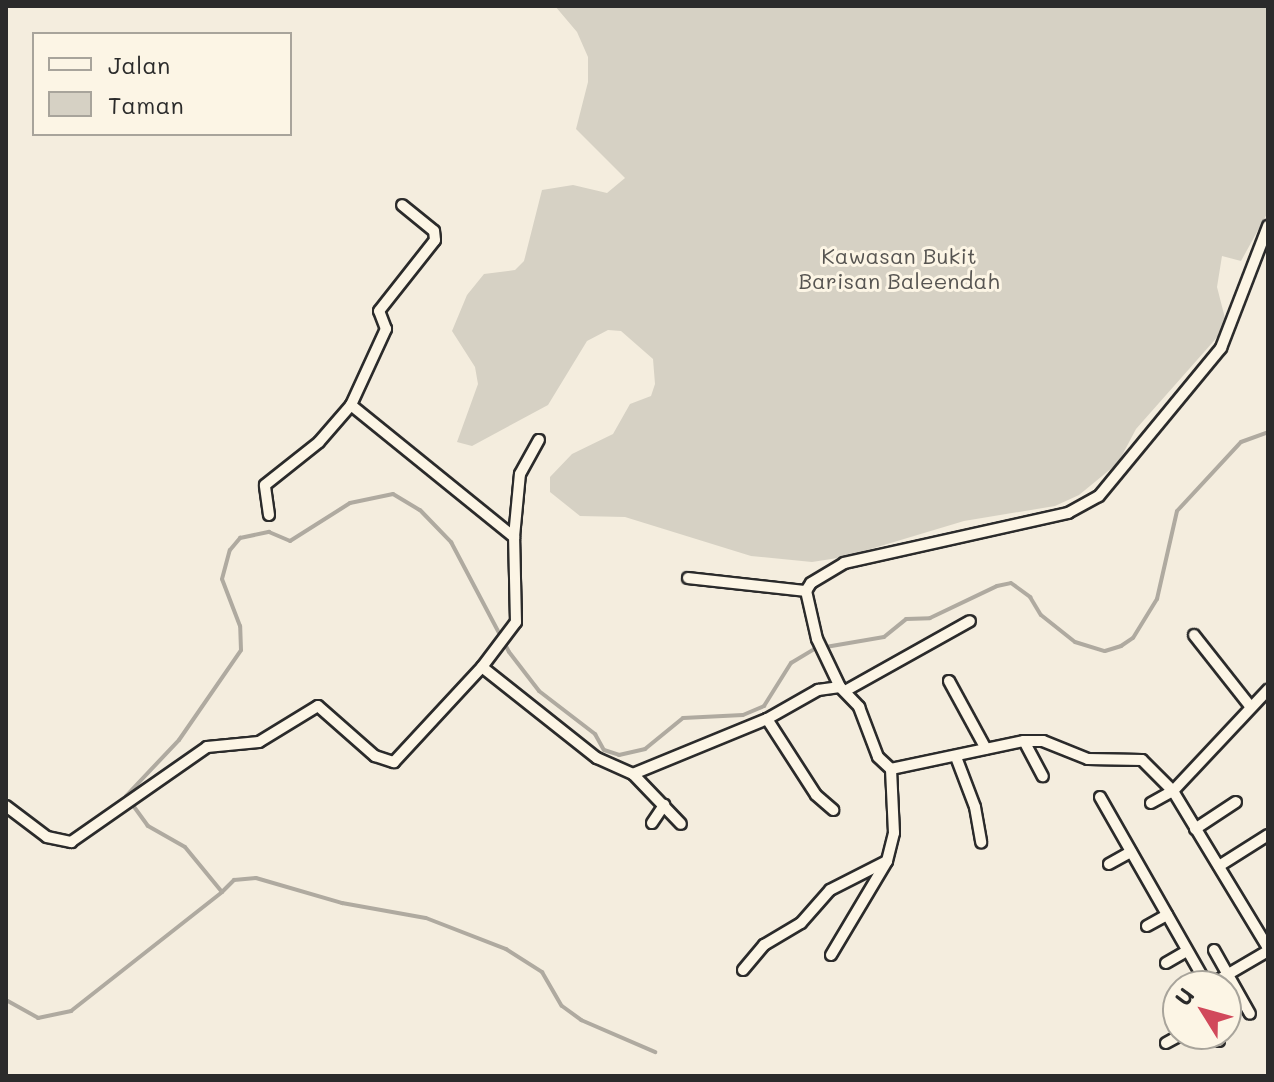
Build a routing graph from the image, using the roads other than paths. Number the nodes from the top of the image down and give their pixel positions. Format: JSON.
{"nodes":[{"id":1,"x":402,"y":205,"type":"dead end"},
{"id":2,"x":1268,"y":226,"type":"edge"},
{"id":3,"x":351,"y":405,"type":"junction"},
{"id":4,"x":539,"y":440,"type":"dead end"},
{"id":5,"x":269,"y":515,"type":"dead end"},
{"id":6,"x":514,"y":537,"type":"junction"},
{"id":7,"x":688,"y":578,"type":"dead end"},
{"id":8,"x":806,"y":591,"type":"junction"},
{"id":9,"x":970,"y":621,"type":"dead end"},
{"id":10,"x":1194,"y":635,"type":"dead end"},
{"id":11,"x":482,"y":667,"type":"junction"},
{"id":12,"x":949,"y":681,"type":"dead end"},
{"id":13,"x":843,"y":689,"type":"junction"},
{"id":14,"x":1268,"y":690,"type":"edge"},
{"id":15,"x":1250,"y":706,"type":"junction"},
{"id":16,"x":767,"y":719,"type":"junction"},
{"id":17,"x":1024,"y":741,"type":"junction"},
{"id":18,"x":986,"y":749,"type":"junction"},
{"id":19,"x":956,"y":757,"type":"junction"},
{"id":20,"x":891,"y":769,"type":"junction"},
{"id":21,"x":633,"y":774,"type":"junction"},
{"id":22,"x":1043,"y":776,"type":"dead end"},
{"id":23,"x":1173,"y":791,"type":"junction"},
{"id":24,"x":1100,"y":797,"type":"dead end"},
{"id":25,"x":1236,"y":802,"type":"dead end"},
{"id":26,"x":1151,"y":803,"type":"dead end"},
{"id":27,"x":664,"y":805,"type":"junction"},
{"id":28,"x":833,"y":810,"type":"dead end"},
{"id":29,"x":8,"y":811,"type":"edge"},
{"id":30,"x":652,"y":823,"type":"dead end"},
{"id":31,"x":681,"y":824,"type":"dead end"},
{"id":32,"x":1195,"y":829,"type":"junction"},
{"id":33,"x":1268,"y":835,"type":"edge"},
{"id":34,"x":981,"y":842,"type":"dead end"},
{"id":35,"x":1131,"y":852,"type":"junction"},
{"id":36,"x":887,"y":861,"type":"junction"},
{"id":37,"x":1109,"y":864,"type":"dead end"},
{"id":38,"x":1219,"y":866,"type":"junction"},
{"id":39,"x":1167,"y":915,"type":"junction"},
{"id":40,"x":1147,"y":926,"type":"dead end"},
{"id":41,"x":1214,"y":950,"type":"dead end"},
{"id":42,"x":1268,"y":950,"type":"edge"},
{"id":43,"x":1187,"y":951,"type":"junction"},
{"id":44,"x":831,"y":955,"type":"dead end"},
{"id":45,"x":1166,"y":963,"type":"dead end"},
{"id":46,"x":743,"y":970,"type":"dead end"},
{"id":47,"x":1198,"y":970,"type":"edge"},
{"id":48,"x":1226,"y":970,"type":"edge"},
{"id":49,"x":1235,"y":970,"type":"edge"},
{"id":50,"x":1242,"y":999,"type":"edge"},
{"id":51,"x":1250,"y":1014,"type":"dead end"}],
"edges":[{"from":1,"to":3,"type":"street"},
{"from":2,"to":8,"type":"street"},
{"from":3,"to":5,"type":"street"},
{"from":3,"to":6,"type":"street"},
{"from":4,"to":6,"type":"street"},
{"from":6,"to":11,"type":"street"},
{"from":7,"to":8,"type":"street"},
{"from":8,"to":13,"type":"street"},
{"from":9,"to":13,"type":"street"},
{"from":10,"to":15,"type":"street"},
{"from":11,"to":21,"type":"street"},
{"from":11,"to":29,"type":"street"},
{"from":12,"to":18,"type":"street"},
{"from":13,"to":16,"type":"street"},
{"from":13,"to":20,"type":"street"},
{"from":14,"to":15,"type":"street"},
{"from":15,"to":23,"type":"street"},
{"from":16,"to":21,"type":"street"},
{"from":16,"to":28,"type":"street"},
{"from":17,"to":18,"type":"street"},
{"from":17,"to":22,"type":"street"},
{"from":17,"to":23,"type":"street"},
{"from":18,"to":19,"type":"street"},
{"from":19,"to":20,"type":"street"},
{"from":19,"to":34,"type":"street"},
{"from":20,"to":36,"type":"street"},
{"from":21,"to":27,"type":"street"},
{"from":23,"to":26,"type":"street"},
{"from":23,"to":32,"type":"street"},
{"from":24,"to":35,"type":"street"},
{"from":25,"to":32,"type":"street"},
{"from":27,"to":30,"type":"street"},
{"from":27,"to":31,"type":"street"},
{"from":32,"to":38,"type":"street"},
{"from":33,"to":38,"type":"street"},
{"from":35,"to":37,"type":"street"},
{"from":35,"to":39,"type":"street"},
{"from":36,"to":44,"type":"street"},
{"from":36,"to":46,"type":"street"},
{"from":38,"to":42,"type":"street"},
{"from":39,"to":40,"type":"street"},
{"from":39,"to":43,"type":"street"},
{"from":41,"to":48,"type":"street"},
{"from":42,"to":49,"type":"street"},
{"from":43,"to":45,"type":"street"},
{"from":43,"to":47,"type":"street"},
{"from":50,"to":51,"type":"street"}]}
